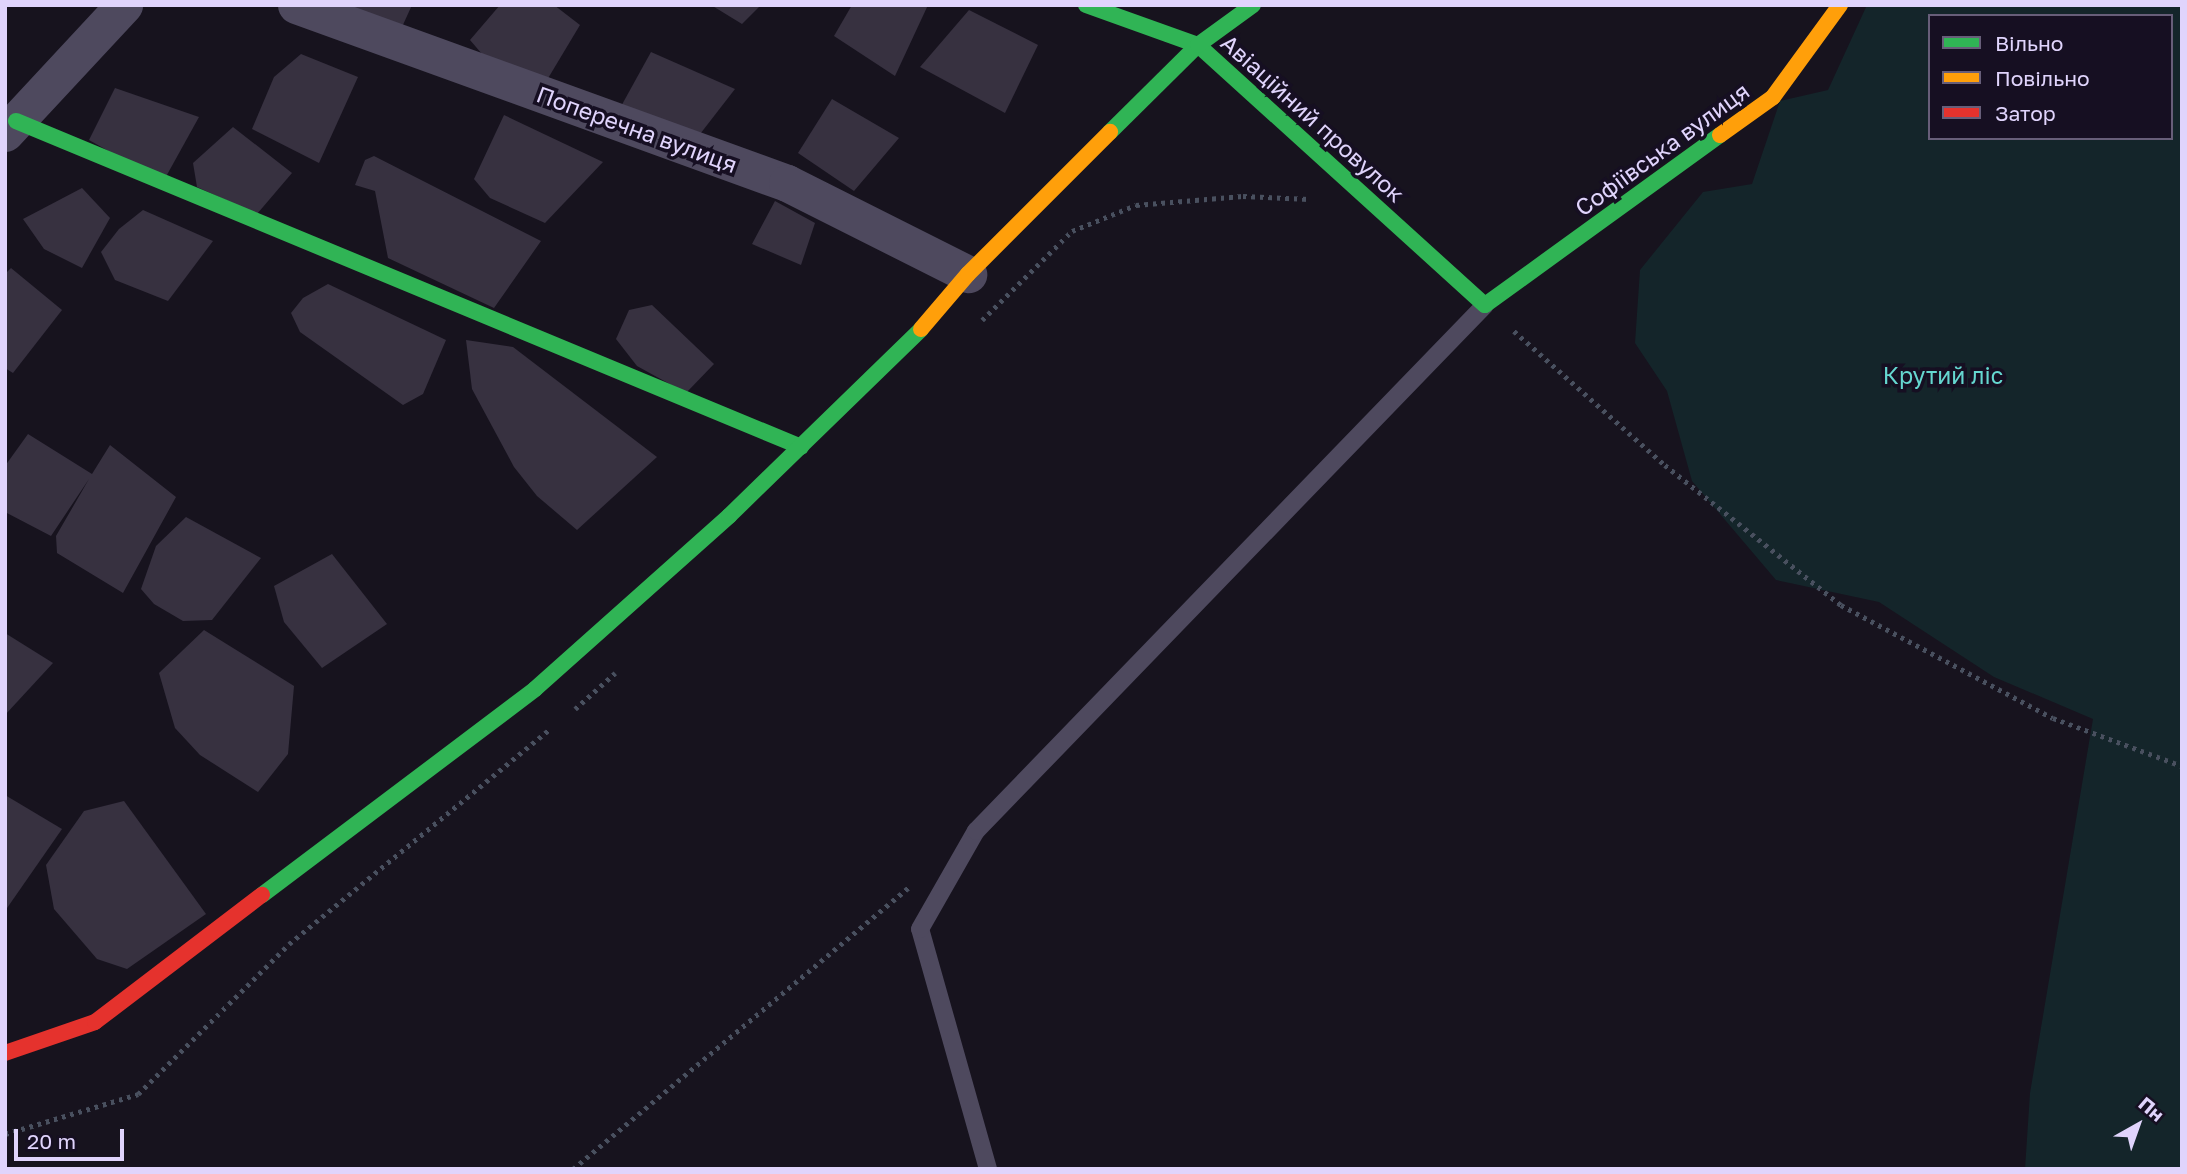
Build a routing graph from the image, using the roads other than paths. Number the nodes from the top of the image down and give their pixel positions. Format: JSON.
{"nodes":[{"id":1,"x":124,"y":5,"type":"edge"},
{"id":2,"x":296,"y":5,"type":"edge"},
{"id":3,"x":1086,"y":5,"type":"edge"},
{"id":4,"x":1253,"y":5,"type":"edge"},
{"id":5,"x":1840,"y":5,"type":"edge"},
{"id":6,"x":1198,"y":45,"type":"junction"},
{"id":7,"x":11,"y":127,"type":"edge"},
{"id":8,"x":968,"y":274,"type":"junction"},
{"id":9,"x":1485,"y":305,"type":"junction"},
{"id":10,"x":801,"y":447,"type":"junction"},
{"id":11,"x":5,"y":1053,"type":"edge"},
{"id":12,"x":988,"y":1169,"type":"edge"}],
"edges":[{"from":1,"to":7,"type":"street"},
{"from":2,"to":8,"type":"street","name":"Поперечна вулиця"},
{"from":3,"to":6,"type":"street","name":"Авіаційний провулок"},
{"from":4,"to":6,"type":"street"},
{"from":5,"to":9,"type":"street","name":"Софіївська вулиця"},
{"from":6,"to":8,"type":"street"},
{"from":6,"to":9,"type":"street","name":"Авіаційний провулок"},
{"from":7,"to":10,"type":"street"},
{"from":8,"to":10,"type":"street"},
{"from":9,"to":12,"type":"lane"},
{"from":10,"to":11,"type":"street"}]}
